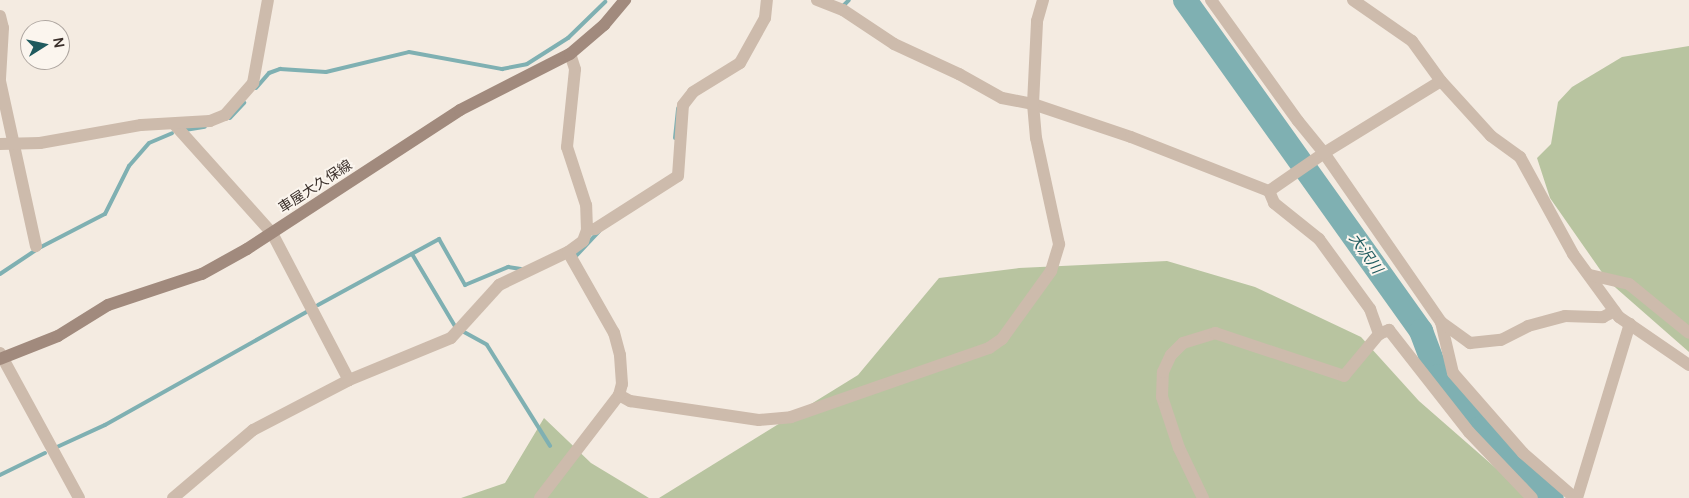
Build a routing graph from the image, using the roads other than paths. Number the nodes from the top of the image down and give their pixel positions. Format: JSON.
{"nodes":[{"id":1,"x":268,"y":0,"type":"edge"},
{"id":2,"x":625,"y":0,"type":"edge"},
{"id":3,"x":767,"y":0,"type":"edge"},
{"id":4,"x":817,"y":0,"type":"edge"},
{"id":5,"x":1043,"y":0,"type":"edge"},
{"id":6,"x":1212,"y":0,"type":"edge"},
{"id":7,"x":1353,"y":0,"type":"edge"},
{"id":8,"x":0,"y":16,"type":"edge"},
{"id":9,"x":570,"y":54,"type":"junction"},
{"id":10,"x":0,"y":80,"type":"edge"},
{"id":11,"x":1441,"y":81,"type":"junction"},
{"id":12,"x":1033,"y":104,"type":"junction"},
{"id":13,"x":176,"y":125,"type":"junction"},
{"id":14,"x":14,"y":142,"type":"junction"},
{"id":15,"x":0,"y":144,"type":"edge"},
{"id":16,"x":1321,"y":155,"type":"junction"},
{"id":17,"x":1268,"y":191,"type":"junction"},
{"id":18,"x":587,"y":230,"type":"junction"},
{"id":19,"x":272,"y":233,"type":"junction"},
{"id":20,"x":36,"y":246,"type":"dead end"},
{"id":21,"x":568,"y":252,"type":"junction"},
{"id":22,"x":1590,"y":275,"type":"junction"},
{"id":23,"x":1615,"y":311,"type":"junction"},
{"id":24,"x":1440,"y":322,"type":"junction"},
{"id":25,"x":1630,"y":324,"type":"junction"},
{"id":26,"x":1689,"y":333,"type":"edge"},
{"id":27,"x":1378,"y":334,"type":"junction"},
{"id":28,"x":1,"y":357,"type":"edge"},
{"id":29,"x":1689,"y":365,"type":"edge"},
{"id":30,"x":349,"y":380,"type":"junction"},
{"id":31,"x":619,"y":395,"type":"junction"},
{"id":32,"x":79,"y":498,"type":"edge"},
{"id":33,"x":173,"y":498,"type":"edge"},
{"id":34,"x":540,"y":498,"type":"edge"},
{"id":35,"x":1203,"y":498,"type":"edge"},
{"id":36,"x":1532,"y":498,"type":"edge"},
{"id":37,"x":1576,"y":498,"type":"edge"}],
"edges":[{"from":1,"to":13,"type":"street"},
{"from":2,"to":9,"type":"main road","name":"車屋大久保線"},
{"from":3,"to":18,"type":"street"},
{"from":4,"to":12,"type":"street"},
{"from":5,"to":12,"type":"street"},
{"from":6,"to":16,"type":"street"},
{"from":7,"to":11,"type":"street"},
{"from":8,"to":10,"type":"street"},
{"from":9,"to":18,"type":"street"},
{"from":9,"to":19,"type":"main road","name":"車屋大久保線"},
{"from":10,"to":14,"type":"street"},
{"from":11,"to":16,"type":"street"},
{"from":11,"to":22,"type":"street"},
{"from":12,"to":17,"type":"street"},
{"from":12,"to":31,"type":"street"},
{"from":13,"to":14,"type":"street"},
{"from":13,"to":19,"type":"street"},
{"from":14,"to":15,"type":"street"},
{"from":14,"to":20,"type":"street"},
{"from":16,"to":17,"type":"street"},
{"from":16,"to":24,"type":"street"},
{"from":17,"to":27,"type":"street"},
{"from":18,"to":21,"type":"street"},
{"from":19,"to":28,"type":"main road","name":"車屋大久保線"},
{"from":19,"to":30,"type":"street"},
{"from":21,"to":30,"type":"street"},
{"from":21,"to":31,"type":"street"},
{"from":22,"to":23,"type":"street"},
{"from":22,"to":26,"type":"street"},
{"from":23,"to":24,"type":"street"},
{"from":23,"to":25,"type":"street"},
{"from":24,"to":37,"type":"street"},
{"from":25,"to":29,"type":"street"},
{"from":25,"to":37,"type":"street"},
{"from":27,"to":35,"type":"street"},
{"from":27,"to":36,"type":"street"},
{"from":28,"to":32,"type":"street"},
{"from":30,"to":33,"type":"street"},
{"from":31,"to":34,"type":"street"}]}
